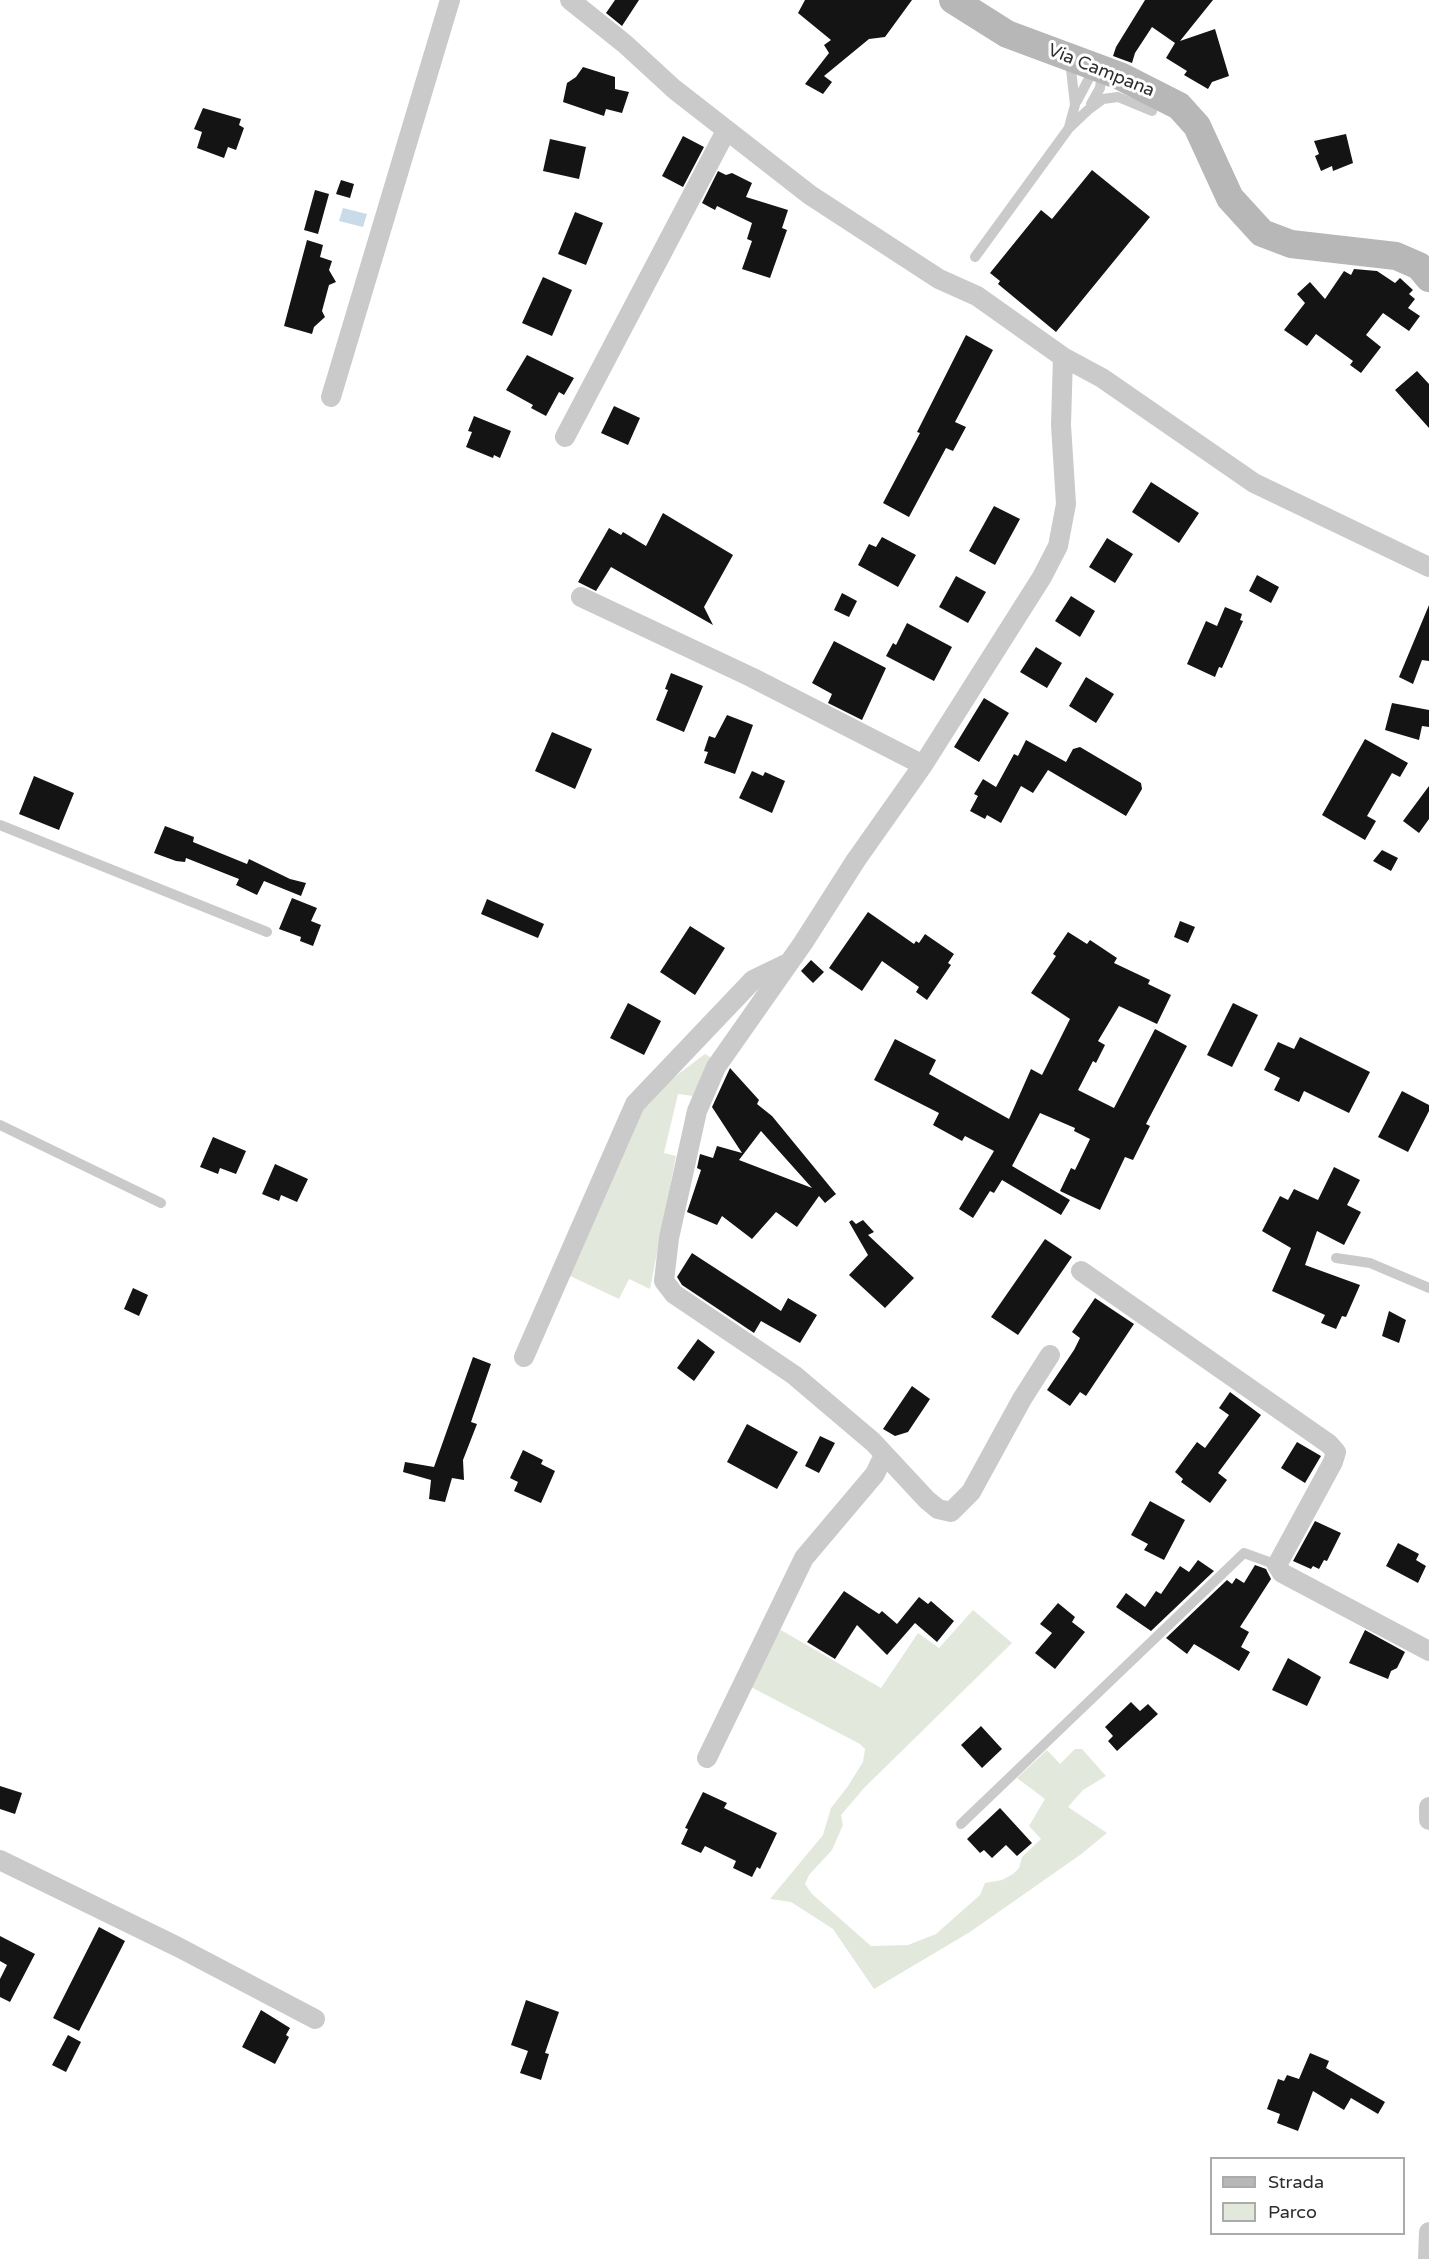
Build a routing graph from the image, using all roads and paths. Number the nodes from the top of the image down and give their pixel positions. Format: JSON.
{"nodes":[{"id":1,"x":450,"y":0,"type":"edge"},
{"id":2,"x":570,"y":0,"type":"edge"},
{"id":3,"x":953,"y":0,"type":"edge"},
{"id":4,"x":1089,"y":65,"type":"junction"},
{"id":5,"x":1074,"y":105,"type":"junction"},
{"id":6,"x":1088,"y":110,"type":"junction"},
{"id":7,"x":1152,"y":111,"type":"dead end"},
{"id":8,"x":1069,"y":128,"type":"junction"},
{"id":9,"x":726,"y":131,"type":"junction"},
{"id":10,"x":975,"y":257,"type":"dead end"},
{"id":11,"x":1429,"y":278,"type":"edge"},
{"id":12,"x":1063,"y":357,"type":"junction"},
{"id":13,"x":331,"y":397,"type":"dead end"},
{"id":14,"x":565,"y":437,"type":"dead end"},
{"id":15,"x":1429,"y":567,"type":"edge"},
{"id":16,"x":581,"y":597,"type":"dead end"},
{"id":17,"x":923,"y":765,"type":"junction"},
{"id":18,"x":0,"y":825,"type":"edge"},
{"id":19,"x":267,"y":932,"type":"dead end"},
{"id":20,"x":789,"y":963,"type":"junction"},
{"id":21,"x":0,"y":1125,"type":"edge"},
{"id":22,"x":160,"y":1203,"type":"dead end"},
{"id":23,"x":1336,"y":1258,"type":"dead end"},
{"id":24,"x":1081,"y":1271,"type":"dead end"},
{"id":25,"x":1429,"y":1288,"type":"edge"},
{"id":26,"x":1050,"y":1355,"type":"dead end"},
{"id":27,"x":524,"y":1357,"type":"dead end"},
{"id":28,"x":884,"y":1455,"type":"junction"},
{"id":29,"x":1276,"y":1565,"type":"junction"},
{"id":30,"x":1429,"y":1651,"type":"edge"},
{"id":31,"x":707,"y":1758,"type":"dead end"},
{"id":32,"x":1429,"y":1807,"type":"edge"},
{"id":33,"x":1429,"y":1820,"type":"edge"},
{"id":34,"x":961,"y":1824,"type":"dead end"},
{"id":35,"x":0,"y":1860,"type":"edge"},
{"id":36,"x":315,"y":2019,"type":"dead end"},
{"id":37,"x":1429,"y":2232,"type":"edge"},
{"id":38,"x":1428,"y":2259,"type":"edge"}],
"edges":[{"from":1,"to":13,"type":"street"},
{"from":2,"to":9,"type":"street"},
{"from":3,"to":4,"type":"main road","name":"Via Campana"},
{"from":4,"to":5,"type":"lane"},
{"from":4,"to":5,"type":"lane"},
{"from":4,"to":6,"type":"lane"},
{"from":4,"to":11,"type":"main road","name":"Via Campana"},
{"from":5,"to":8,"type":"lane"},
{"from":6,"to":7,"type":"lane"},
{"from":6,"to":8,"type":"lane"},
{"from":8,"to":10,"type":"lane"},
{"from":9,"to":12,"type":"street"},
{"from":9,"to":14,"type":"street"},
{"from":12,"to":15,"type":"street"},
{"from":12,"to":17,"type":"street"},
{"from":16,"to":17,"type":"street"},
{"from":17,"to":20,"type":"street"},
{"from":18,"to":19,"type":"lane"},
{"from":20,"to":27,"type":"street"},
{"from":20,"to":28,"type":"street"},
{"from":21,"to":22,"type":"lane"},
{"from":23,"to":25,"type":"lane"},
{"from":24,"to":29,"type":"street"},
{"from":26,"to":28,"type":"street"},
{"from":28,"to":31,"type":"street"},
{"from":29,"to":30,"type":"street"},
{"from":29,"to":34,"type":"lane"},
{"from":32,"to":33,"type":"street"},
{"from":35,"to":36,"type":"street"},
{"from":37,"to":38,"type":"street"}]}
